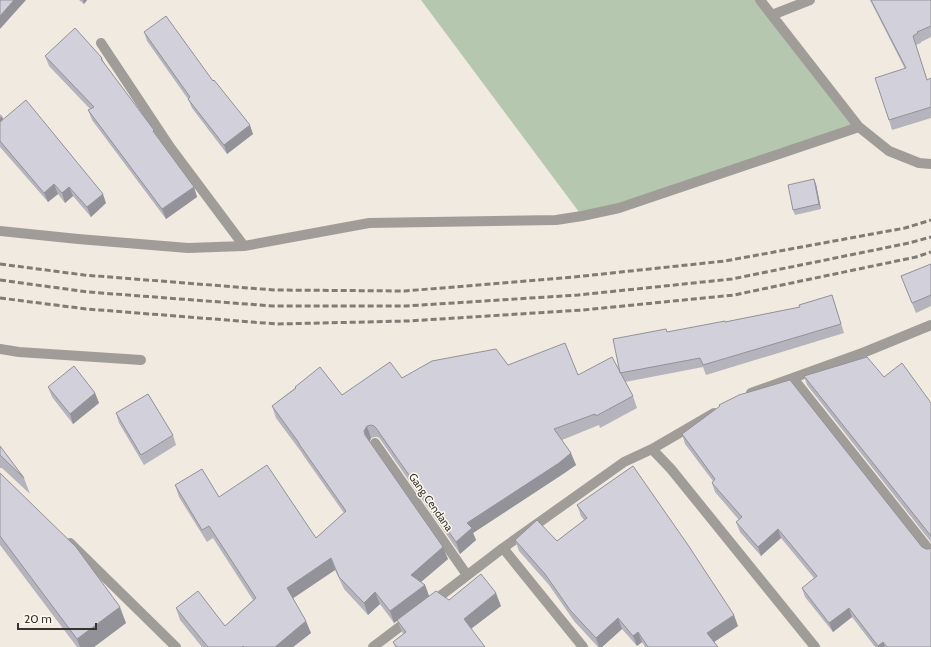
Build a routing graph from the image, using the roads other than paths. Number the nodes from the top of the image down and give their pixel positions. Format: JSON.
{"nodes":[{"id":1,"x":760,"y":0,"type":"edge"},
{"id":2,"x":810,"y":0,"type":"edge"},
{"id":3,"x":772,"y":15,"type":"junction"},
{"id":4,"x":101,"y":43,"type":"dead end"},
{"id":5,"x":859,"y":127,"type":"junction"},
{"id":6,"x":931,"y":164,"type":"edge"},
{"id":7,"x":0,"y":231,"type":"edge"},
{"id":8,"x":244,"y":246,"type":"junction"},
{"id":9,"x":931,"y":325,"type":"edge"},
{"id":10,"x":0,"y":348,"type":"edge"},
{"id":11,"x":141,"y":360,"type":"dead end"},
{"id":12,"x":793,"y":378,"type":"junction"},
{"id":13,"x":740,"y":398,"type":"edge"},
{"id":14,"x":719,"y":410,"type":"edge"},
{"id":15,"x":376,"y":443,"type":"edge"},
{"id":16,"x":652,"y":449,"type":"junction"},
{"id":17,"x":62,"y":535,"type":"edge"},
{"id":18,"x":503,"y":548,"type":"junction"},
{"id":19,"x":931,"y":552,"type":"edge"},
{"id":20,"x":467,"y":575,"type":"junction"},
{"id":21,"x":376,"y":646,"type":"edge"},
{"id":22,"x":176,"y":647,"type":"edge"},
{"id":23,"x":583,"y":647,"type":"edge"},
{"id":24,"x":815,"y":647,"type":"edge"}],
"edges":[{"from":1,"to":3,"type":"street"},
{"from":2,"to":3,"type":"street"},
{"from":3,"to":5,"type":"street"},
{"from":4,"to":8,"type":"street"},
{"from":5,"to":6,"type":"street"},
{"from":5,"to":8,"type":"street"},
{"from":7,"to":8,"type":"street"},
{"from":9,"to":12,"type":"street"},
{"from":10,"to":11,"type":"street"},
{"from":12,"to":13,"type":"street"},
{"from":12,"to":19,"type":"street"},
{"from":14,"to":16,"type":"street"},
{"from":15,"to":20,"type":"street","name":"Gang Cendana"},
{"from":16,"to":18,"type":"street"},
{"from":16,"to":24,"type":"street"},
{"from":17,"to":22,"type":"street"},
{"from":18,"to":20,"type":"street"},
{"from":18,"to":23,"type":"street"},
{"from":20,"to":21,"type":"street"}]}
